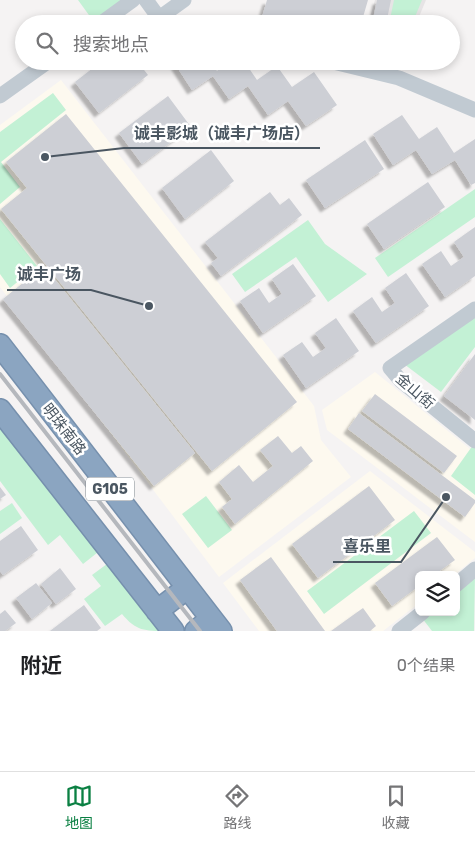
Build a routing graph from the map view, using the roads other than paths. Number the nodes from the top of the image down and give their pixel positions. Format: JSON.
{"nodes":[{"id":1,"x":133,"y":0,"type":"edge"},
{"id":2,"x":146,"y":0,"type":"edge"},
{"id":3,"x":184,"y":0,"type":"edge"},
{"id":4,"x":112,"y":15,"type":"edge"},
{"id":5,"x":160,"y":15,"type":"edge"},
{"id":6,"x":170,"y":15,"type":"edge"},
{"id":7,"x":36,"y":70,"type":"edge"},
{"id":8,"x":366,"y":70,"type":"edge"},
{"id":9,"x":0,"y":96,"type":"edge"},
{"id":10,"x":475,"y":110,"type":"edge"},
{"id":11,"x":475,"y":309,"type":"edge"},
{"id":12,"x":0,"y":345,"type":"edge"},
{"id":13,"x":0,"y":410,"type":"edge"},
{"id":14,"x":475,"y":441,"type":"edge"},
{"id":15,"x":475,"y":569,"type":"edge"},
{"id":16,"x":460,"y":582,"type":"edge"},
{"id":17,"x":187,"y":588,"type":"junction"},
{"id":18,"x":158,"y":611,"type":"junction"},
{"id":19,"x":418,"y":616,"type":"edge"},
{"id":20,"x":209,"y":627,"type":"edge"},
{"id":21,"x":173,"y":631,"type":"edge"},
{"id":22,"x":399,"y":631,"type":"edge"}],
"edges":[{"from":1,"to":4,"type":"street"},
{"from":2,"to":5,"type":"street"},
{"from":3,"to":6,"type":"street"},
{"from":7,"to":9,"type":"street"},
{"from":8,"to":10,"type":"street"},
{"from":11,"to":14,"type":"street","name":"金山街"},
{"from":12,"to":17,"type":"highway","name":"明珠南路","number":"G105"},
{"from":13,"to":18,"type":"highway","number":"G105"},
{"from":15,"to":16,"type":"street"},
{"from":17,"to":18,"type":"highway"},
{"from":17,"to":20,"type":"highway","name":"明珠南路","number":"G105"},
{"from":18,"to":21,"type":"highway","number":"G105"},
{"from":19,"to":22,"type":"street"}]}
